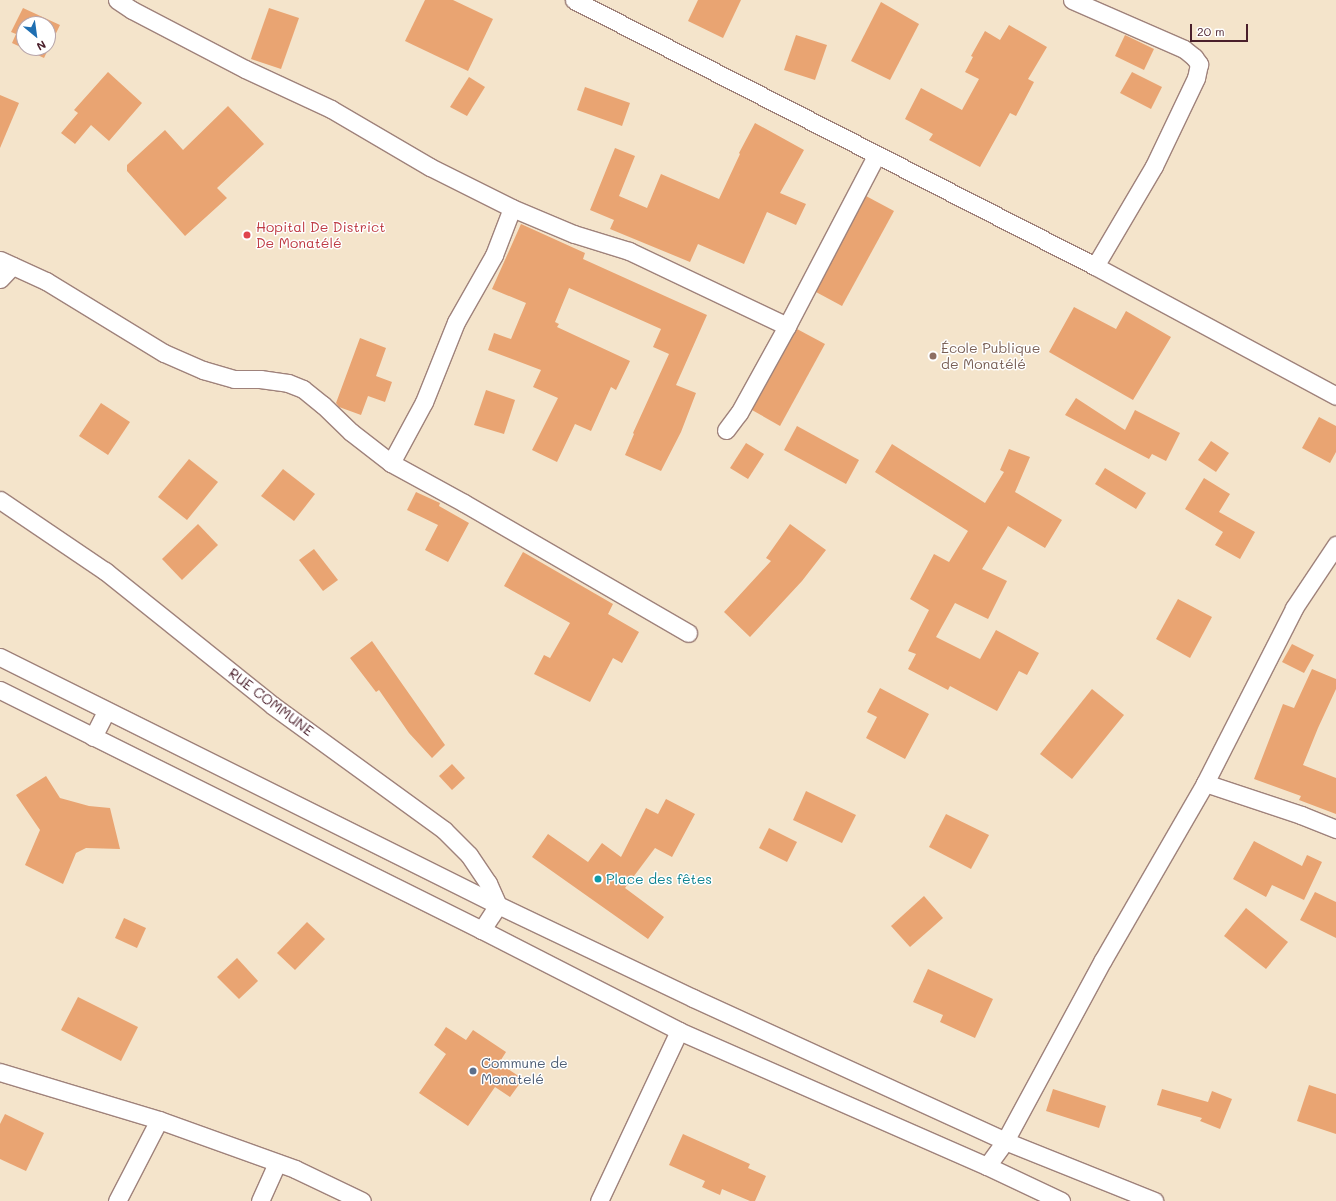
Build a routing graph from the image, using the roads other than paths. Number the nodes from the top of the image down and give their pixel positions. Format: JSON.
{"nodes":[{"id":1,"x":117,"y":0,"type":"edge"},
{"id":2,"x":1072,"y":0,"type":"edge"},
{"id":3,"x":584,"y":2,"type":"edge"},
{"id":4,"x":876,"y":156,"type":"junction"},
{"id":5,"x":512,"y":208,"type":"junction"},
{"id":6,"x":6,"y":263,"type":"edge"},
{"id":7,"x":1096,"y":266,"type":"junction"},
{"id":8,"x":0,"y":279,"type":"edge"},
{"id":9,"x":787,"y":326,"type":"junction"},
{"id":10,"x":1336,"y":396,"type":"edge"},
{"id":11,"x":726,"y":430,"type":"dead end"},
{"id":12,"x":391,"y":463,"type":"junction"},
{"id":13,"x":0,"y":500,"type":"edge"},
{"id":14,"x":1336,"y":545,"type":"edge"},
{"id":15,"x":688,"y":633,"type":"dead end"},
{"id":16,"x":0,"y":657,"type":"edge"},
{"id":17,"x":0,"y":690,"type":"edge"},
{"id":18,"x":106,"y":711,"type":"junction"},
{"id":19,"x":93,"y":737,"type":"junction"},
{"id":20,"x":1205,"y":783,"type":"junction"},
{"id":21,"x":1336,"y":829,"type":"edge"},
{"id":22,"x":498,"y":905,"type":"junction"},
{"id":23,"x":482,"y":930,"type":"junction"},
{"id":24,"x":679,"y":1030,"type":"junction"},
{"id":25,"x":0,"y":1072,"type":"edge"},
{"id":26,"x":159,"y":1120,"type":"junction"},
{"id":27,"x":1005,"y":1141,"type":"junction"},
{"id":28,"x":277,"y":1163,"type":"junction"},
{"id":29,"x":987,"y":1166,"type":"junction"},
{"id":30,"x":117,"y":1201,"type":"edge"},
{"id":31,"x":260,"y":1201,"type":"edge"},
{"id":32,"x":362,"y":1201,"type":"edge"},
{"id":33,"x":599,"y":1201,"type":"edge"},
{"id":34,"x":1061,"y":1201,"type":"edge"},
{"id":35,"x":1154,"y":1201,"type":"edge"}],
"edges":[{"from":1,"to":5,"type":"street"},
{"from":2,"to":7,"type":"street"},
{"from":3,"to":4,"type":"street"},
{"from":4,"to":7,"type":"street"},
{"from":4,"to":9,"type":"street"},
{"from":5,"to":9,"type":"street"},
{"from":5,"to":12,"type":"street"},
{"from":6,"to":8,"type":"street"},
{"from":6,"to":12,"type":"street"},
{"from":7,"to":10,"type":"street"},
{"from":9,"to":11,"type":"street"},
{"from":12,"to":15,"type":"street"},
{"from":13,"to":22,"type":"street","name":"RUE COMMUNE"},
{"from":14,"to":20,"type":"street"},
{"from":16,"to":18,"type":"street"},
{"from":17,"to":19,"type":"street"},
{"from":18,"to":19,"type":"street"},
{"from":18,"to":22,"type":"street"},
{"from":19,"to":23,"type":"street"},
{"from":20,"to":21,"type":"street"},
{"from":20,"to":27,"type":"street"},
{"from":22,"to":23,"type":"street"},
{"from":22,"to":27,"type":"street"},
{"from":23,"to":24,"type":"street"},
{"from":24,"to":29,"type":"street"},
{"from":24,"to":33,"type":"street"},
{"from":25,"to":26,"type":"street"},
{"from":26,"to":28,"type":"street"},
{"from":26,"to":30,"type":"street"},
{"from":27,"to":29,"type":"street"},
{"from":27,"to":35,"type":"street"},
{"from":28,"to":31,"type":"street"},
{"from":28,"to":32,"type":"street"},
{"from":29,"to":34,"type":"street"}]}
